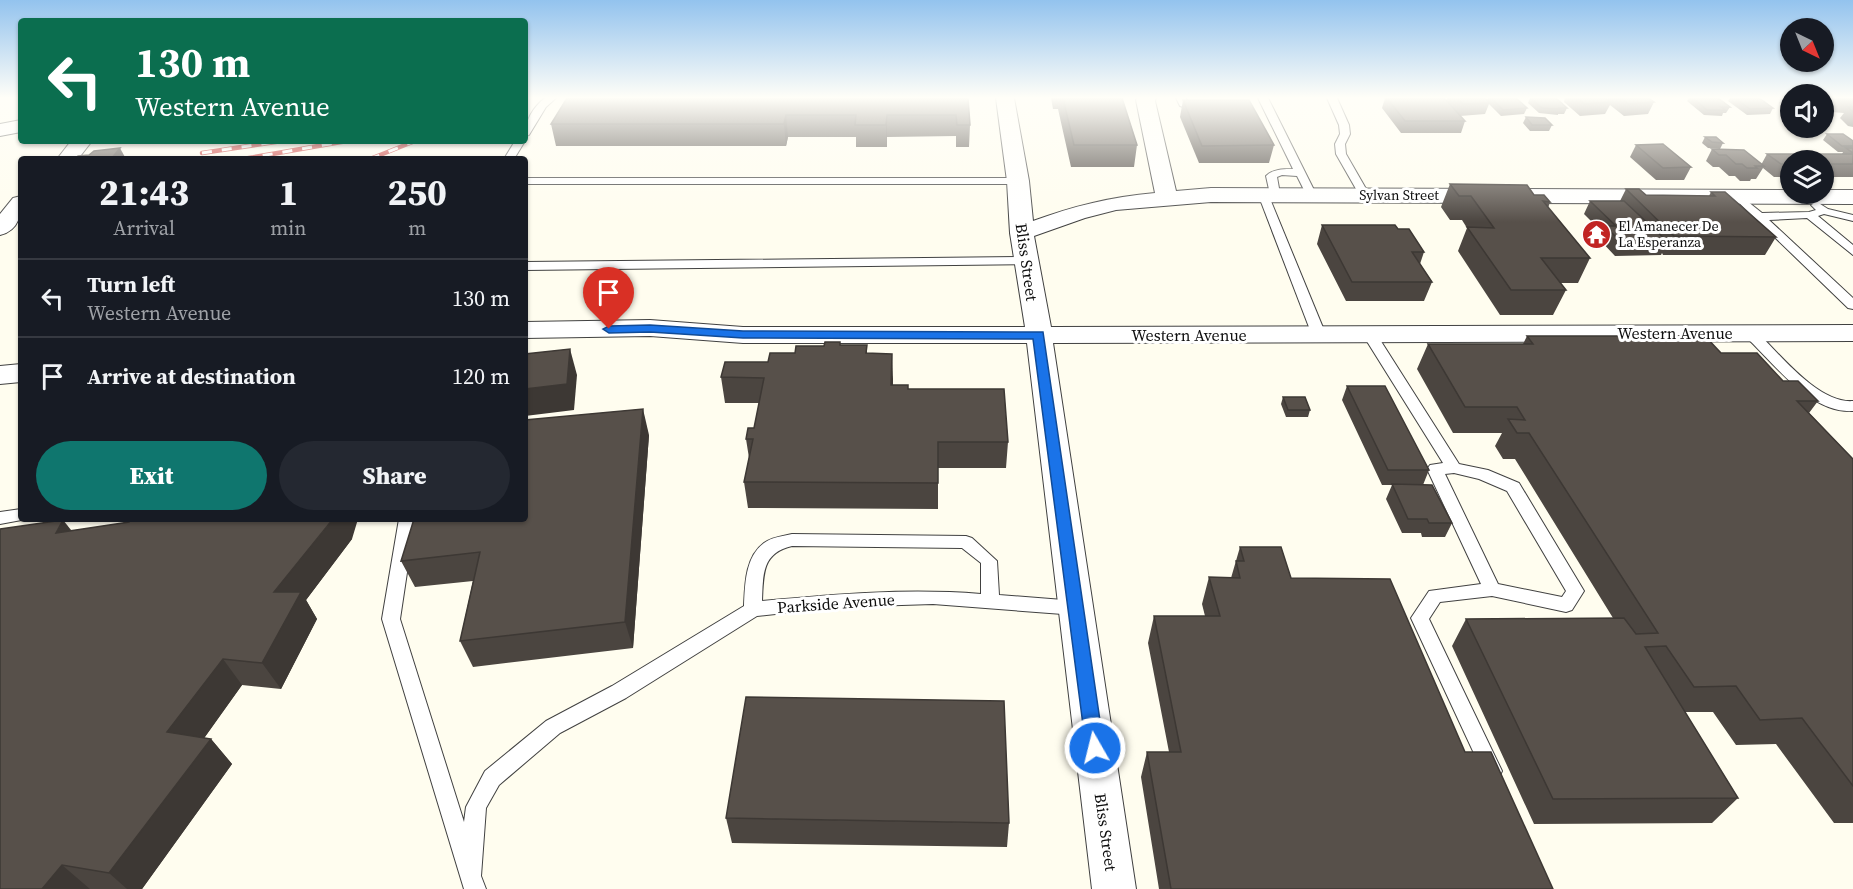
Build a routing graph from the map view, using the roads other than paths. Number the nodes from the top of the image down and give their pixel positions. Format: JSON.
{"nodes":[{"id":1,"x":1011,"y":139,"type":"edge"},
{"id":2,"x":1154,"y":139,"type":"edge"},
{"id":3,"x":1281,"y":139,"type":"edge"},
{"id":4,"x":1342,"y":139,"type":"edge"},
{"id":5,"x":80,"y":144,"type":"edge"},
{"id":6,"x":70,"y":156,"type":"edge"},
{"id":7,"x":1300,"y":173,"type":"junction"},
{"id":8,"x":528,"y":181,"type":"edge"},
{"id":9,"x":1018,"y":181,"type":"junction"},
{"id":10,"x":1269,"y":194,"type":"junction"},
{"id":11,"x":1311,"y":194,"type":"junction"},
{"id":12,"x":1364,"y":194,"type":"junction"},
{"id":13,"x":1737,"y":196,"type":"junction"},
{"id":14,"x":1853,"y":197,"type":"edge"},
{"id":15,"x":1167,"y":198,"type":"junction"},
{"id":16,"x":18,"y":207,"type":"edge"},
{"id":17,"x":1814,"y":208,"type":"junction"},
{"id":18,"x":1758,"y":217,"type":"junction"},
{"id":19,"x":1853,"y":218,"type":"edge"},
{"id":20,"x":0,"y":228,"type":"edge"},
{"id":21,"x":1022,"y":233,"type":"junction"},
{"id":22,"x":1853,"y":251,"type":"edge"},
{"id":23,"x":1026,"y":261,"type":"junction"},
{"id":24,"x":528,"y":266,"type":"edge"},
{"id":25,"x":1853,"y":306,"type":"edge"},
{"id":26,"x":528,"y":330,"type":"edge"},
{"id":27,"x":1750,"y":333,"type":"junction"},
{"id":28,"x":1853,"y":333,"type":"edge"},
{"id":29,"x":1370,"y":334,"type":"junction"},
{"id":30,"x":1039,"y":335,"type":"junction"},
{"id":31,"x":1319,"y":335,"type":"junction"},
{"id":32,"x":18,"y":373,"type":"edge"},
{"id":33,"x":0,"y":375,"type":"edge"},
{"id":34,"x":1853,"y":406,"type":"edge"},
{"id":35,"x":1454,"y":468,"type":"junction"},
{"id":36,"x":18,"y":515,"type":"edge"},
{"id":37,"x":0,"y":518,"type":"edge"},
{"id":38,"x":407,"y":522,"type":"edge"},
{"id":39,"x":1492,"y":589,"type":"junction"},
{"id":40,"x":990,"y":602,"type":"junction"},
{"id":41,"x":1076,"y":608,"type":"junction"},
{"id":42,"x":753,"y":609,"type":"junction"},
{"id":43,"x":1498,"y":783,"type":"edge"},
{"id":44,"x":473,"y":882,"type":"edge"},
{"id":45,"x":1114,"y":889,"type":"edge"}],
"edges":[{"from":1,"to":9,"type":"street","name":"Bliss Street"},
{"from":2,"to":15,"type":"street"},
{"from":3,"to":7,"type":"lane"},
{"from":4,"to":12,"type":"lane"},
{"from":5,"to":6,"type":"street"},
{"from":7,"to":10,"type":"lane"},
{"from":7,"to":11,"type":"lane"},
{"from":8,"to":9,"type":"lane"},
{"from":9,"to":21,"type":"street","name":"Bliss Street"},
{"from":10,"to":11,"type":"street","name":"Sylvan Street"},
{"from":10,"to":15,"type":"street","name":"Sylvan Street"},
{"from":10,"to":31,"type":"lane"},
{"from":11,"to":12,"type":"street","name":"Sylvan Street"},
{"from":12,"to":13,"type":"street","name":"Sylvan Street"},
{"from":13,"to":17,"type":"street","name":"Sylvan Street"},
{"from":13,"to":18,"type":"lane"},
{"from":14,"to":17,"type":"street","name":"Sylvan Street"},
{"from":15,"to":21,"type":"street","name":"Sylvan Street"},
{"from":16,"to":20,"type":"street"},
{"from":17,"to":18,"type":"lane"},
{"from":17,"to":19,"type":"lane"},
{"from":17,"to":22,"type":"lane"},
{"from":18,"to":25,"type":"lane"},
{"from":21,"to":23,"type":"street","name":"Bliss Street"},
{"from":23,"to":24,"type":"lane"},
{"from":23,"to":30,"type":"street","name":"Bliss Street"},
{"from":26,"to":30,"type":"street","name":"Western Avenue"},
{"from":27,"to":28,"type":"street","name":"Western Avenue"},
{"from":27,"to":29,"type":"street","name":"Western Avenue"},
{"from":27,"to":34,"type":"lane"},
{"from":29,"to":31,"type":"street","name":"Western Avenue"},
{"from":29,"to":35,"type":"lane"},
{"from":30,"to":31,"type":"street","name":"Western Avenue"},
{"from":30,"to":41,"type":"street","name":"Bliss Street"},
{"from":32,"to":33,"type":"street"},
{"from":35,"to":39,"type":"lane"},
{"from":35,"to":39,"type":"lane"},
{"from":36,"to":37,"type":"lane"},
{"from":38,"to":44,"type":"lane"},
{"from":39,"to":43,"type":"lane"},
{"from":40,"to":41,"type":"lane","name":"Parkside Avenue"},
{"from":40,"to":42,"type":"lane","name":"Parkside Avenue"},
{"from":40,"to":42,"type":"lane"},
{"from":41,"to":45,"type":"street","name":"Bliss Street"},
{"from":42,"to":44,"type":"lane","name":"Parkside Avenue"}]}
